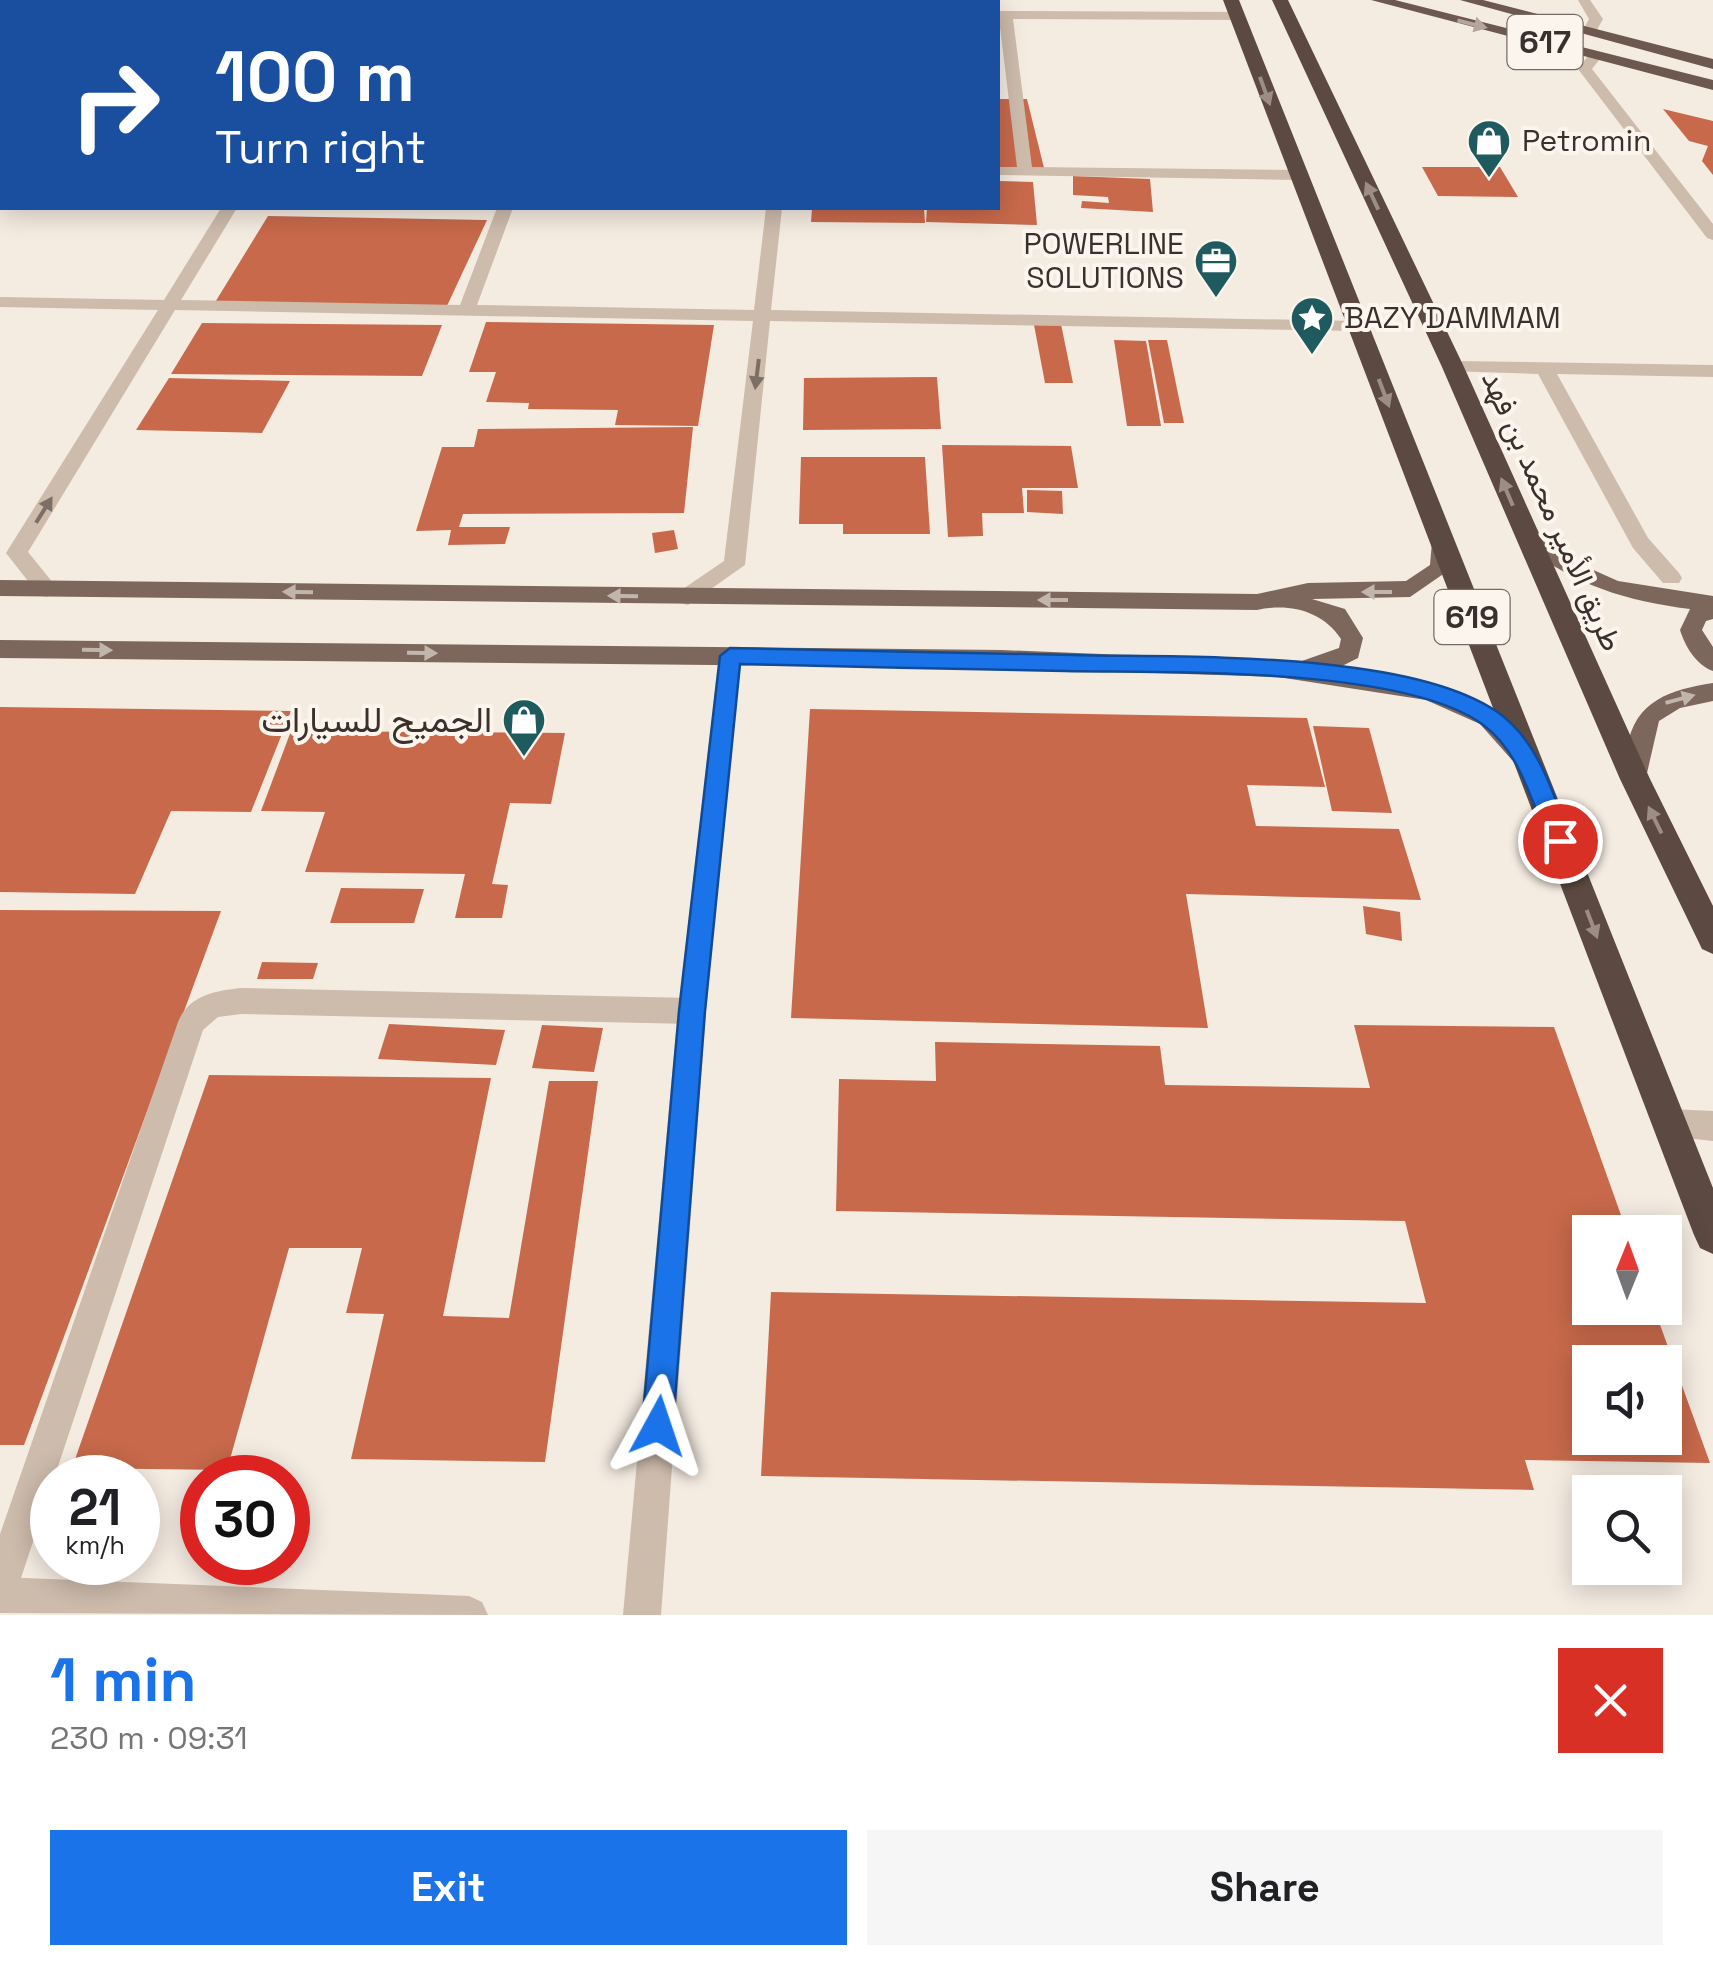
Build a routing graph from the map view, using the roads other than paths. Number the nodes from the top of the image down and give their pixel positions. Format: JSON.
{"nodes":[{"id":1,"x":1018,"y":0,"type":"edge"},
{"id":2,"x":1378,"y":0,"type":"edge"},
{"id":3,"x":1467,"y":0,"type":"edge"},
{"id":4,"x":1584,"y":0,"type":"edge"},
{"id":5,"x":1287,"y":7,"type":"edge"},
{"id":6,"x":1234,"y":8,"type":"edge"},
{"id":7,"x":1008,"y":15,"type":"edge"},
{"id":8,"x":1588,"y":32,"type":"junction"},
{"id":9,"x":1596,"y":55,"type":"junction"},
{"id":10,"x":1713,"y":64,"type":"edge"},
{"id":11,"x":1713,"y":85,"type":"edge"},
{"id":12,"x":1000,"y":171,"type":"edge"},
{"id":13,"x":1025,"y":171,"type":"junction"},
{"id":14,"x":1296,"y":174,"type":"junction"},
{"id":15,"x":228,"y":210,"type":"edge"},
{"id":16,"x":504,"y":210,"type":"edge"},
{"id":17,"x":774,"y":210,"type":"edge"},
{"id":18,"x":1713,"y":236,"type":"edge"},
{"id":19,"x":0,"y":302,"type":"edge"},
{"id":20,"x":171,"y":304,"type":"junction"},
{"id":21,"x":466,"y":312,"type":"junction"},
{"id":22,"x":764,"y":319,"type":"junction"},
{"id":23,"x":1358,"y":326,"type":"junction"},
{"id":24,"x":1453,"y":367,"type":"junction"},
{"id":25,"x":1544,"y":368,"type":"junction"},
{"id":26,"x":1713,"y":371,"type":"edge"},
{"id":27,"x":1526,"y":538,"type":"junction"},
{"id":28,"x":1442,"y":542,"type":"junction"},
{"id":29,"x":1671,"y":578,"type":"dead end"},
{"id":30,"x":0,"y":588,"type":"edge"},
{"id":31,"x":47,"y":589,"type":"junction"},
{"id":32,"x":688,"y":597,"type":"junction"},
{"id":33,"x":1257,"y":602,"type":"junction"},
{"id":34,"x":1713,"y":608,"type":"edge"},
{"id":35,"x":0,"y":649,"type":"edge"},
{"id":36,"x":730,"y":656,"type":"junction"},
{"id":37,"x":1713,"y":662,"type":"edge"},
{"id":38,"x":1278,"y":668,"type":"junction"},
{"id":39,"x":1713,"y":692,"type":"edge"},
{"id":40,"x":1532,"y":770,"type":"junction"},
{"id":41,"x":1634,"y":780,"type":"junction"},
{"id":42,"x":1713,"y":939,"type":"edge"},
{"id":43,"x":692,"y":1011,"type":"junction"},
{"id":44,"x":1670,"y":1124,"type":"junction"},
{"id":45,"x":1713,"y":1126,"type":"edge"},
{"id":46,"x":1713,"y":1234,"type":"edge"},
{"id":47,"x":0,"y":1587,"type":"edge"},
{"id":48,"x":0,"y":1594,"type":"edge"},
{"id":49,"x":469,"y":1615,"type":"edge"},
{"id":50,"x":642,"y":1615,"type":"edge"}],
"edges":[{"from":1,"to":7,"type":"street"},
{"from":2,"to":9,"type":"highway","number":"617","one_way":true},
{"from":3,"to":8,"type":"highway","number":"617"},
{"from":4,"to":8,"type":"street"},
{"from":24,"to":5,"type":"highway","name":"طريق الأمير محمد بن فهد","number":"619","one_way":true},
{"from":6,"to":7,"type":"street"},
{"from":6,"to":14,"type":"highway","number":"619","one_way":true},
{"from":7,"to":13,"type":"street"},
{"from":8,"to":10,"type":"highway","number":"617"},
{"from":9,"to":11,"type":"highway","number":"617"},
{"from":9,"to":18,"type":"street"},
{"from":12,"to":13,"type":"street"},
{"from":13,"to":14,"type":"street"},
{"from":14,"to":23,"type":"highway","number":"619"},
{"from":15,"to":20,"type":"street"},
{"from":16,"to":21,"type":"street"},
{"from":17,"to":22,"type":"street"},
{"from":19,"to":20,"type":"street"},
{"from":20,"to":21,"type":"street"},
{"from":31,"to":20,"type":"street","one_way":true},
{"from":21,"to":22,"type":"street"},
{"from":22,"to":23,"type":"street"},
{"from":22,"to":32,"type":"street","one_way":true},
{"from":23,"to":28,"type":"highway","number":"619","one_way":true},
{"from":24,"to":25,"type":"street"},
{"from":27,"to":24,"type":"highway","name":"طريق الأمير محمد بن فهد","number":"619","one_way":true},
{"from":25,"to":26,"type":"street"},
{"from":25,"to":29,"type":"street"},
{"from":27,"to":34,"type":"main road"},
{"from":27,"to":41,"type":"highway","name":"طريق الأمير محمد بن فهد","number":"619"},
{"from":28,"to":33,"type":"main road","one_way":true},
{"from":28,"to":40,"type":"highway","number":"619"},
{"from":30,"to":31,"type":"main road"},
{"from":32,"to":31,"type":"main road","one_way":true},
{"from":33,"to":32,"type":"main road","one_way":true},
{"from":33,"to":38,"type":"main road"},
{"from":34,"to":37,"type":"main road"},
{"from":35,"to":36,"type":"main road","one_way":true},
{"from":36,"to":38,"type":"main road"},
{"from":36,"to":43,"type":"street"},
{"from":38,"to":40,"type":"main road"},
{"from":41,"to":39,"type":"main road","one_way":true},
{"from":40,"to":44,"type":"highway","number":"619","one_way":true},
{"from":42,"to":41,"type":"highway","name":"طريق الأمير محمد بن فهد","number":"619","one_way":true},
{"from":43,"to":47,"type":"street"},
{"from":43,"to":50,"type":"street"},
{"from":44,"to":45,"type":"street"},
{"from":44,"to":46,"type":"highway","number":"619"},
{"from":48,"to":49,"type":"street"}]}
